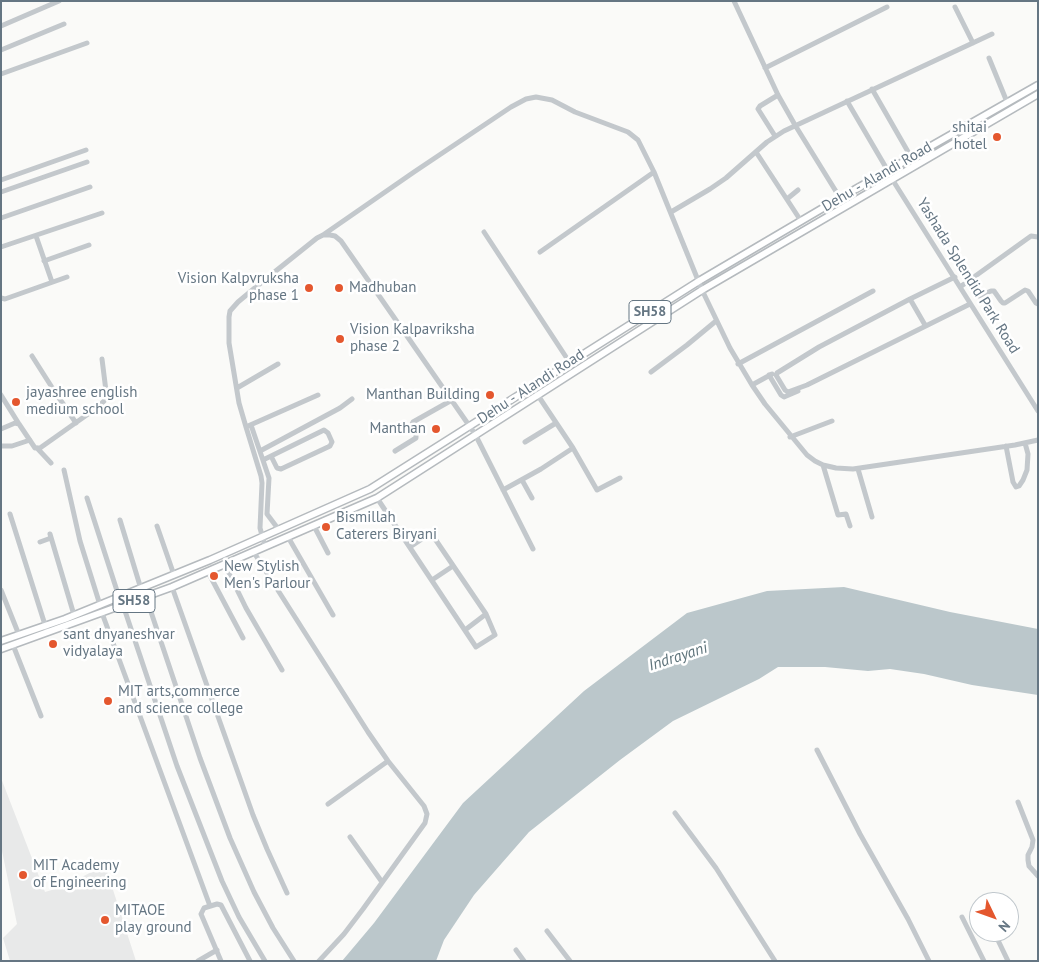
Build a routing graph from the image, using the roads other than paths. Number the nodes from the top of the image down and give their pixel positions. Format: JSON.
{"nodes":[{"id":1,"x":59,"y":1,"type":"edge"},
{"id":2,"x":734,"y":1,"type":"edge"},
{"id":3,"x":887,"y":7,"type":"dead end"},
{"id":4,"x":955,"y":7,"type":"dead end"},
{"id":5,"x":64,"y":24,"type":"dead end"},
{"id":6,"x":1,"y":26,"type":"edge"},
{"id":7,"x":992,"y":34,"type":"dead end"},
{"id":8,"x":974,"y":43,"type":"junction"},
{"id":9,"x":87,"y":44,"type":"dead end"},
{"id":10,"x":1,"y":50,"type":"edge"},
{"id":11,"x":989,"y":58,"type":"dead end"},
{"id":12,"x":765,"y":68,"type":"junction"},
{"id":13,"x":1,"y":74,"type":"edge"},
{"id":14,"x":1038,"y":84,"type":"edge"},
{"id":15,"x":872,"y":89,"type":"junction"},
{"id":16,"x":1038,"y":94,"type":"edge"},
{"id":17,"x":778,"y":95,"type":"junction"},
{"id":18,"x":847,"y":101,"type":"junction"},
{"id":19,"x":1007,"y":102,"type":"junction"},
{"id":20,"x":993,"y":110,"type":"junction"},
{"id":21,"x":997,"y":118,"type":"junction"},
{"id":22,"x":795,"y":125,"type":"junction"},
{"id":23,"x":775,"y":136,"type":"junction"},
{"id":24,"x":86,"y":150,"type":"dead end"},
{"id":25,"x":756,"y":152,"type":"junction"},
{"id":26,"x":911,"y":157,"type":"junction"},
{"id":27,"x":88,"y":162,"type":"dead end"},
{"id":28,"x":888,"y":171,"type":"junction"},
{"id":29,"x":654,"y":172,"type":"junction"},
{"id":30,"x":892,"y":179,"type":"junction"},
{"id":31,"x":1,"y":180,"type":"edge"},
{"id":32,"x":90,"y":187,"type":"dead end"},
{"id":33,"x":798,"y":190,"type":"dead end"},
{"id":34,"x":1,"y":192,"type":"edge"},
{"id":35,"x":840,"y":198,"type":"junction"},
{"id":36,"x":786,"y":199,"type":"junction"},
{"id":37,"x":845,"y":206,"type":"junction"},
{"id":38,"x":671,"y":212,"type":"junction"},
{"id":39,"x":102,"y":213,"type":"dead end"},
{"id":40,"x":1,"y":218,"type":"edge"},
{"id":41,"x":801,"y":221,"type":"junction"},
{"id":42,"x":484,"y":232,"type":"dead end"},
{"id":43,"x":323,"y":235,"type":"junction"},
{"id":44,"x":36,"y":236,"type":"junction"},
{"id":45,"x":1038,"y":237,"type":"edge"},
{"id":46,"x":89,"y":245,"type":"dead end"},
{"id":47,"x":1,"y":247,"type":"edge"},
{"id":48,"x":540,"y":252,"type":"dead end"},
{"id":49,"x":44,"y":261,"type":"junction"},
{"id":50,"x":66,"y":277,"type":"dead end"},
{"id":51,"x":955,"y":277,"type":"junction"},
{"id":52,"x":699,"y":281,"type":"junction"},
{"id":53,"x":968,"y":281,"type":"junction"},
{"id":54,"x":52,"y":282,"type":"junction"},
{"id":55,"x":960,"y":287,"type":"junction"},
{"id":56,"x":702,"y":290,"type":"junction"},
{"id":57,"x":874,"y":291,"type":"dead end"},
{"id":58,"x":1,"y":298,"type":"edge"},
{"id":59,"x":910,"y":299,"type":"junction"},
{"id":60,"x":970,"y":304,"type":"junction"},
{"id":61,"x":1038,"y":304,"type":"edge"},
{"id":62,"x":716,"y":321,"type":"junction"},
{"id":63,"x":925,"y":325,"type":"junction"},
{"id":64,"x":32,"y":356,"type":"dead end"},
{"id":65,"x":102,"y":359,"type":"dead end"},
{"id":66,"x":570,"y":363,"type":"junction"},
{"id":67,"x":278,"y":364,"type":"dead end"},
{"id":68,"x":738,"y":364,"type":"junction"},
{"id":69,"x":651,"y":372,"type":"dead end"},
{"id":70,"x":752,"y":385,"type":"junction"},
{"id":71,"x":807,"y":385,"type":"junction"},
{"id":72,"x":237,"y":388,"type":"junction"},
{"id":73,"x":538,"y":394,"type":"junction"},
{"id":74,"x":1,"y":395,"type":"edge"},
{"id":75,"x":318,"y":395,"type":"dead end"},
{"id":76,"x":352,"y":399,"type":"dead end"},
{"id":77,"x":452,"y":400,"type":"junction"},
{"id":78,"x":4,"y":405,"type":"edge"},
{"id":79,"x":1038,"y":412,"type":"edge"},
{"id":80,"x":832,"y":421,"type":"dead end"},
{"id":81,"x":76,"y":422,"type":"junction"},
{"id":82,"x":556,"y":423,"type":"junction"},
{"id":83,"x":20,"y":424,"type":"junction"},
{"id":84,"x":248,"y":426,"type":"junction"},
{"id":85,"x":470,"y":426,"type":"junction"},
{"id":86,"x":1,"y":429,"type":"edge"},
{"id":87,"x":475,"y":434,"type":"junction"},
{"id":88,"x":790,"y":437,"type":"junction"},
{"id":89,"x":30,"y":440,"type":"junction"},
{"id":90,"x":1038,"y":440,"type":"edge"},
{"id":91,"x":525,"y":442,"type":"dead end"},
{"id":92,"x":1025,"y":443,"type":"junction"},
{"id":93,"x":1,"y":446,"type":"edge"},
{"id":94,"x":1006,"y":446,"type":"junction"},
{"id":95,"x":37,"y":448,"type":"junction"},
{"id":96,"x":573,"y":448,"type":"junction"},
{"id":97,"x":260,"y":452,"type":"junction"},
{"id":98,"x":395,"y":452,"type":"dead end"},
{"id":99,"x":271,"y":456,"type":"junction"},
{"id":100,"x":263,"y":460,"type":"junction"},
{"id":101,"x":51,"y":463,"type":"dead end"},
{"id":102,"x":823,"y":465,"type":"junction"},
{"id":103,"x":858,"y":469,"type":"junction"},
{"id":104,"x":64,"y":470,"type":"dead end"},
{"id":105,"x":620,"y":478,"type":"dead end"},
{"id":106,"x":522,"y":480,"type":"junction"},
{"id":107,"x":504,"y":490,"type":"junction"},
{"id":108,"x":87,"y":498,"type":"dead end"},
{"id":109,"x":378,"y":498,"type":"junction"},
{"id":110,"x":532,"y":498,"type":"dead end"},
{"id":111,"x":10,"y":514,"type":"dead end"},
{"id":112,"x":872,"y":517,"type":"dead end"},
{"id":113,"x":120,"y":520,"type":"dead end"},
{"id":114,"x":157,"y":526,"type":"dead end"},
{"id":115,"x":314,"y":526,"type":"junction"},
{"id":116,"x":850,"y":526,"type":"dead end"},
{"id":117,"x":279,"y":530,"type":"junction"},
{"id":118,"x":262,"y":537,"type":"junction"},
{"id":119,"x":288,"y":537,"type":"junction"},
{"id":120,"x":40,"y":542,"type":"dead end"},
{"id":121,"x":265,"y":546,"type":"junction"},
{"id":122,"x":410,"y":547,"type":"junction"},
{"id":123,"x":533,"y":550,"type":"dead end"},
{"id":124,"x":254,"y":551,"type":"junction"},
{"id":125,"x":328,"y":553,"type":"dead end"},
{"id":126,"x":225,"y":565,"type":"junction"},
{"id":127,"x":453,"y":566,"type":"junction"},
{"id":128,"x":208,"y":572,"type":"junction"},
{"id":129,"x":174,"y":575,"type":"junction"},
{"id":130,"x":432,"y":580,"type":"junction"},
{"id":131,"x":172,"y":587,"type":"junction"},
{"id":132,"x":141,"y":588,"type":"junction"},
{"id":133,"x":1,"y":590,"type":"edge"},
{"id":134,"x":119,"y":597,"type":"junction"},
{"id":135,"x":146,"y":597,"type":"junction"},
{"id":136,"x":100,"y":605,"type":"junction"},
{"id":137,"x":123,"y":605,"type":"junction"},
{"id":138,"x":102,"y":613,"type":"junction"},
{"id":139,"x":486,"y":614,"type":"junction"},
{"id":140,"x":74,"y":615,"type":"junction"},
{"id":141,"x":333,"y":616,"type":"dead end"},
{"id":142,"x":46,"y":629,"type":"junction"},
{"id":143,"x":465,"y":630,"type":"junction"},
{"id":144,"x":18,"y":635,"type":"junction"},
{"id":145,"x":243,"y":638,"type":"dead end"},
{"id":146,"x":1,"y":641,"type":"edge"},
{"id":147,"x":13,"y":645,"type":"junction"},
{"id":148,"x":1,"y":649,"type":"edge"},
{"id":149,"x":282,"y":670,"type":"dead end"},
{"id":150,"x":41,"y":716,"type":"dead end"},
{"id":151,"x":817,"y":750,"type":"dead end"},
{"id":152,"x":388,"y":761,"type":"junction"},
{"id":153,"x":1018,"y":802,"type":"dead end"},
{"id":154,"x":328,"y":804,"type":"dead end"},
{"id":155,"x":675,"y":813,"type":"dead end"},
{"id":156,"x":350,"y":838,"type":"dead end"},
{"id":157,"x":1038,"y":876,"type":"edge"},
{"id":158,"x":382,"y":882,"type":"junction"},
{"id":159,"x":287,"y":893,"type":"dead end"},
{"id":160,"x":210,"y":906,"type":"junction"},
{"id":161,"x":962,"y":917,"type":"dead end"},
{"id":162,"x":547,"y":931,"type":"dead end"},
{"id":163,"x":999,"y":942,"type":"edge"},
{"id":164,"x":217,"y":950,"type":"junction"},
{"id":165,"x":516,"y":950,"type":"dead end"},
{"id":166,"x":196,"y":959,"type":"edge"},
{"id":167,"x":221,"y":961,"type":"edge"},
{"id":168,"x":250,"y":961,"type":"edge"},
{"id":169,"x":265,"y":961,"type":"edge"},
{"id":170,"x":294,"y":961,"type":"edge"},
{"id":171,"x":319,"y":961,"type":"edge"},
{"id":172,"x":524,"y":961,"type":"edge"},
{"id":173,"x":570,"y":961,"type":"edge"},
{"id":174,"x":775,"y":961,"type":"edge"},
{"id":175,"x":929,"y":961,"type":"edge"},
{"id":176,"x":984,"y":961,"type":"edge"},
{"id":177,"x":1008,"y":961,"type":"edge"}],
"edges":[{"from":1,"to":6,"type":"street"},
{"from":2,"to":12,"type":"street"},
{"from":3,"to":12,"type":"street"},
{"from":4,"to":8,"type":"street"},
{"from":5,"to":10,"type":"street"},
{"from":7,"to":8,"type":"street"},
{"from":8,"to":15,"type":"street"},
{"from":9,"to":13,"type":"street"},
{"from":11,"to":19,"type":"street"},
{"from":12,"to":17,"type":"street"},
{"from":14,"to":19,"type":"main road","name":"Dehu - Alandi Road","number":"SH58"},
{"from":15,"to":18,"type":"street"},
{"from":15,"to":26,"type":"street"},
{"from":16,"to":21,"type":"main road","name":"Dehu - Alandi Road","number":"SH58"},
{"from":17,"to":22,"type":"street"},
{"from":17,"to":23,"type":"street"},
{"from":18,"to":22,"type":"street"},
{"from":18,"to":28,"type":"street"},
{"from":19,"to":20,"type":"main road","name":"Dehu - Alandi Road","number":"SH58"},
{"from":20,"to":21,"type":"main road"},
{"from":20,"to":26,"type":"main road","name":"Dehu - Alandi Road","number":"SH58"},
{"from":21,"to":30,"type":"main road","name":"Dehu - Alandi Road","number":"SH58"},
{"from":22,"to":23,"type":"street"},
{"from":22,"to":35,"type":"street"},
{"from":23,"to":25,"type":"street"},
{"from":24,"to":31,"type":"street"},
{"from":25,"to":36,"type":"street"},
{"from":25,"to":38,"type":"street"},
{"from":26,"to":28,"type":"main road","name":"Dehu - Alandi Road","number":"SH58"},
{"from":27,"to":34,"type":"street"},
{"from":28,"to":35,"type":"main road","name":"Dehu - Alandi Road","number":"SH58"},
{"from":29,"to":38,"type":"street"},
{"from":29,"to":43,"type":"street"},
{"from":29,"to":48,"type":"street"},
{"from":30,"to":37,"type":"main road","name":"Dehu - Alandi Road","number":"SH58"},
{"from":30,"to":51,"type":"street","name":"Yashada Splendid Park Road"},
{"from":32,"to":40,"type":"street"},
{"from":33,"to":36,"type":"street"},
{"from":35,"to":37,"type":"street"},
{"from":35,"to":41,"type":"main road","name":"Dehu - Alandi Road","number":"SH58"},
{"from":36,"to":41,"type":"street"},
{"from":37,"to":56,"type":"main road","name":"Dehu - Alandi Road","number":"SH58"},
{"from":38,"to":52,"type":"street"},
{"from":39,"to":44,"type":"street"},
{"from":41,"to":52,"type":"main road","name":"Dehu - Alandi Road","number":"SH58"},
{"from":42,"to":66,"type":"street"},
{"from":43,"to":72,"type":"street"},
{"from":43,"to":77,"type":"street"},
{"from":44,"to":47,"type":"street"},
{"from":44,"to":49,"type":"street"},
{"from":45,"to":53,"type":"street"},
{"from":46,"to":49,"type":"street"},
{"from":49,"to":54,"type":"street"},
{"from":50,"to":54,"type":"street"},
{"from":51,"to":55,"type":"street","name":"Yashada Splendid Park Road"},
{"from":51,"to":59,"type":"street"},
{"from":52,"to":56,"type":"street"},
{"from":52,"to":66,"type":"main road","name":"Dehu - Alandi Road","number":"SH58"},
{"from":53,"to":55,"type":"street"},
{"from":53,"to":61,"type":"street"},
{"from":54,"to":58,"type":"street"},
{"from":55,"to":60,"type":"street","name":"Yashada Splendid Park Road"},
{"from":56,"to":62,"type":"street"},
{"from":56,"to":73,"type":"main road","name":"Dehu - Alandi Road","number":"SH58"},
{"from":57,"to":68,"type":"street"},
{"from":59,"to":63,"type":"street"},
{"from":59,"to":71,"type":"street"},
{"from":60,"to":63,"type":"street"},
{"from":60,"to":79,"type":"street","name":"Yashada Splendid Park Road"},
{"from":62,"to":68,"type":"street"},
{"from":62,"to":69,"type":"street"},
{"from":63,"to":71,"type":"street"},
{"from":64,"to":81,"type":"street"},
{"from":65,"to":81,"type":"street"},
{"from":66,"to":85,"type":"main road","name":"Dehu - Alandi Road","number":"SH58"},
{"from":67,"to":72,"type":"street"},
{"from":68,"to":70,"type":"street"},
{"from":70,"to":71,"type":"street"},
{"from":70,"to":88,"type":"street"},
{"from":72,"to":84,"type":"street"},
{"from":73,"to":82,"type":"street"},
{"from":73,"to":87,"type":"main road","name":"Dehu - Alandi Road","number":"SH58"},
{"from":74,"to":78,"type":"street"},
{"from":75,"to":84,"type":"street"},
{"from":76,"to":97,"type":"street"},
{"from":77,"to":85,"type":"street"},
{"from":77,"to":98,"type":"street"},
{"from":78,"to":83,"type":"street"},
{"from":80,"to":88,"type":"street"},
{"from":81,"to":95,"type":"street"},
{"from":82,"to":91,"type":"street"},
{"from":82,"to":96,"type":"street"},
{"from":83,"to":86,"type":"street"},
{"from":83,"to":89,"type":"street"},
{"from":84,"to":97,"type":"street"},
{"from":84,"to":118,"type":"street"},
{"from":85,"to":87,"type":"street"},
{"from":85,"to":117,"type":"main road","name":"Dehu - Alandi Road","number":"SH58"},
{"from":87,"to":107,"type":"street"},
{"from":87,"to":109,"type":"main road","name":"Dehu - Alandi Road","number":"SH58"},
{"from":88,"to":102,"type":"street"},
{"from":89,"to":93,"type":"street"},
{"from":89,"to":95,"type":"street"},
{"from":90,"to":92,"type":"street"},
{"from":92,"to":94,"type":"street"},
{"from":92,"to":94,"type":"street"},
{"from":94,"to":103,"type":"street"},
{"from":95,"to":101,"type":"street"},
{"from":96,"to":105,"type":"street"},
{"from":96,"to":106,"type":"street"},
{"from":97,"to":100,"type":"street"},
{"from":99,"to":99,"type":"street"},
{"from":99,"to":100,"type":"street"},
{"from":100,"to":117,"type":"street"},
{"from":102,"to":103,"type":"street"},
{"from":102,"to":116,"type":"street"},
{"from":103,"to":112,"type":"street"},
{"from":104,"to":136,"type":"street"},
{"from":106,"to":107,"type":"street"},
{"from":106,"to":110,"type":"street"},
{"from":107,"to":123,"type":"street"},
{"from":108,"to":134,"type":"street"},
{"from":109,"to":115,"type":"main road","name":"Dehu - Alandi Road","number":"SH58"},
{"from":109,"to":122,"type":"street"},
{"from":111,"to":142,"type":"street"},
{"from":113,"to":132,"type":"street"},
{"from":114,"to":129,"type":"street"},
{"from":115,"to":119,"type":"main road","name":"Dehu - Alandi Road","number":"SH58"},
{"from":115,"to":125,"type":"street"},
{"from":117,"to":118,"type":"main road","name":"Dehu - Alandi Road","number":"SH58"},
{"from":118,"to":121,"type":"street"},
{"from":118,"to":129,"type":"main road","name":"Dehu - Alandi Road","number":"SH58"},
{"from":119,"to":121,"type":"main road","name":"Dehu - Alandi Road","number":"SH58"},
{"from":119,"to":141,"type":"street"},
{"from":120,"to":140,"type":"street"},
{"from":121,"to":124,"type":"main road","name":"Dehu - Alandi Road","number":"SH58"},
{"from":122,"to":127,"type":"street"},
{"from":122,"to":130,"type":"street"},
{"from":124,"to":126,"type":"main road","name":"Dehu - Alandi Road","number":"SH58"},
{"from":124,"to":152,"type":"street"},
{"from":126,"to":128,"type":"main road","name":"Dehu - Alandi Road","number":"SH58"},
{"from":126,"to":149,"type":"street"},
{"from":127,"to":130,"type":"street"},
{"from":127,"to":139,"type":"street"},
{"from":128,"to":131,"type":"main road","name":"Dehu - Alandi Road","number":"SH58"},
{"from":128,"to":145,"type":"street"},
{"from":129,"to":132,"type":"main road","name":"Dehu - Alandi Road","number":"SH58"},
{"from":130,"to":143,"type":"street"},
{"from":131,"to":135,"type":"main road","name":"Dehu - Alandi Road","number":"SH58"},
{"from":131,"to":159,"type":"street"},
{"from":132,"to":134,"type":"main road","name":"Dehu - Alandi Road","number":"SH58"},
{"from":133,"to":144,"type":"street"},
{"from":134,"to":136,"type":"main road","name":"Dehu - Alandi Road","number":"SH58"},
{"from":135,"to":137,"type":"main road","name":"Dehu - Alandi Road","number":"SH58"},
{"from":135,"to":170,"type":"street"},
{"from":136,"to":140,"type":"main road","name":"Dehu - Alandi Road","number":"SH58"},
{"from":137,"to":138,"type":"main road","name":"Dehu - Alandi Road","number":"SH58"},
{"from":137,"to":169,"type":"street"},
{"from":138,"to":142,"type":"main road","name":"Dehu - Alandi Road","number":"SH58"},
{"from":138,"to":160,"type":"street"},
{"from":139,"to":143,"type":"street"},
{"from":139,"to":143,"type":"street"},
{"from":140,"to":142,"type":"main road","name":"Dehu - Alandi Road","number":"SH58"},
{"from":142,"to":144,"type":"main road","name":"Dehu - Alandi Road","number":"SH58"},
{"from":142,"to":147,"type":"main road","name":"Dehu - Alandi Road","number":"SH58"},
{"from":144,"to":146,"type":"main road","name":"Dehu - Alandi Road","number":"SH58"},
{"from":147,"to":148,"type":"main road","name":"Dehu - Alandi Road","number":"SH58"},
{"from":147,"to":150,"type":"street"},
{"from":151,"to":175,"type":"street"},
{"from":152,"to":154,"type":"street"},
{"from":152,"to":158,"type":"street"},
{"from":153,"to":157,"type":"street"},
{"from":155,"to":174,"type":"street"},
{"from":156,"to":158,"type":"street"},
{"from":158,"to":171,"type":"street"},
{"from":160,"to":164,"type":"street"},
{"from":160,"to":168,"type":"street"},
{"from":161,"to":176,"type":"street"},
{"from":162,"to":173,"type":"street"},
{"from":163,"to":177,"type":"street"},
{"from":164,"to":166,"type":"street"},
{"from":164,"to":167,"type":"street"},
{"from":165,"to":172,"type":"street"}]}
